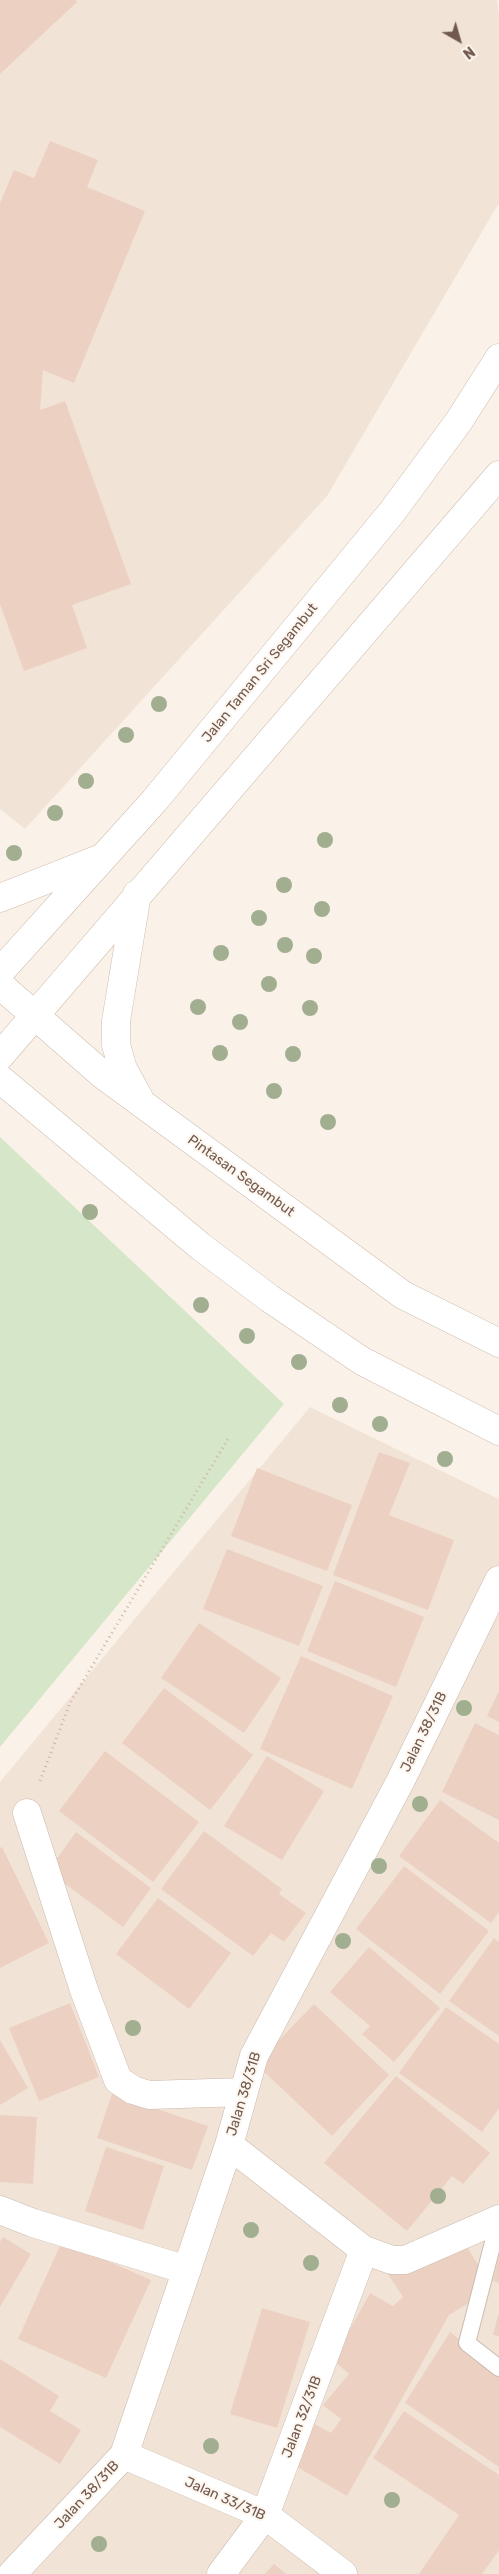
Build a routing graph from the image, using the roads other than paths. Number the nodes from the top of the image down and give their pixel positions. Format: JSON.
{"nodes":[{"id":1,"x":499,"y":358,"type":"edge"},
{"id":2,"x":499,"y":475,"type":"edge"},
{"id":3,"x":104,"y":857,"type":"junction"},
{"id":4,"x":137,"y":894,"type":"junction"},
{"id":5,"x":0,"y":898,"type":"edge"},
{"id":6,"x":0,"y":972,"type":"edge"},
{"id":7,"x":0,"y":984,"type":"edge"},
{"id":8,"x":34,"y":1014,"type":"junction"},
{"id":9,"x":0,"y":1056,"type":"edge"},
{"id":10,"x":0,"y":1079,"type":"edge"},
{"id":11,"x":141,"y":1102,"type":"junction"},
{"id":12,"x":499,"y":1343,"type":"edge"},
{"id":13,"x":499,"y":1431,"type":"edge"},
{"id":14,"x":499,"y":1580,"type":"edge"},
{"id":15,"x":28,"y":1813,"type":"road end"},
{"id":16,"x":244,"y":2092,"type":"junction"},
{"id":17,"x":229,"y":2145,"type":"junction"},
{"id":18,"x":0,"y":2210,"type":"edge"},
{"id":19,"x":499,"y":2219,"type":"edge"},
{"id":20,"x":364,"y":2250,"type":"junction"},
{"id":21,"x":187,"y":2270,"type":"junction"},
{"id":22,"x":499,"y":2368,"type":"edge"},
{"id":23,"x":124,"y":2455,"type":"junction"},
{"id":24,"x":264,"y":2515,"type":"junction"},
{"id":25,"x":12,"y":2574,"type":"edge"},
{"id":26,"x":221,"y":2574,"type":"edge"},
{"id":27,"x":342,"y":2574,"type":"edge"}],
"edges":[{"from":1,"to":3,"type":"street","name":"Jalan Taman Sri Segambut"},
{"from":2,"to":4,"type":"street"},
{"from":3,"to":5,"type":"street"},
{"from":3,"to":6,"type":"street","name":"Jalan Taman Sri Segambut"},
{"from":4,"to":8,"type":"street"},
{"from":4,"to":11,"type":"street"},
{"from":7,"to":8,"type":"street","name":"Pintasan Segambut"},
{"from":8,"to":9,"type":"street"},
{"from":8,"to":11,"type":"street","name":"Pintasan Segambut"},
{"from":10,"to":13,"type":"street"},
{"from":11,"to":12,"type":"street","name":"Pintasan Segambut"},
{"from":14,"to":16,"type":"street","name":"Jalan 38/31B"},
{"from":15,"to":16,"type":"street"},
{"from":16,"to":17,"type":"street","name":"Jalan 38/31B"},
{"from":17,"to":20,"type":"street"},
{"from":17,"to":21,"type":"street","name":"Jalan 38/31B"},
{"from":18,"to":21,"type":"street"},
{"from":19,"to":20,"type":"street"},
{"from":19,"to":22,"type":"lane"},
{"from":20,"to":24,"type":"street","name":"Jalan 32/31B"},
{"from":21,"to":23,"type":"street","name":"Jalan 38/31B"},
{"from":23,"to":24,"type":"street","name":"Jalan 33/31B"},
{"from":23,"to":25,"type":"street","name":"Jalan 38/31B"},
{"from":24,"to":26,"type":"street","name":"Jalan 32/31B"},
{"from":24,"to":27,"type":"street","name":"Jalan 33/31B"}]}
